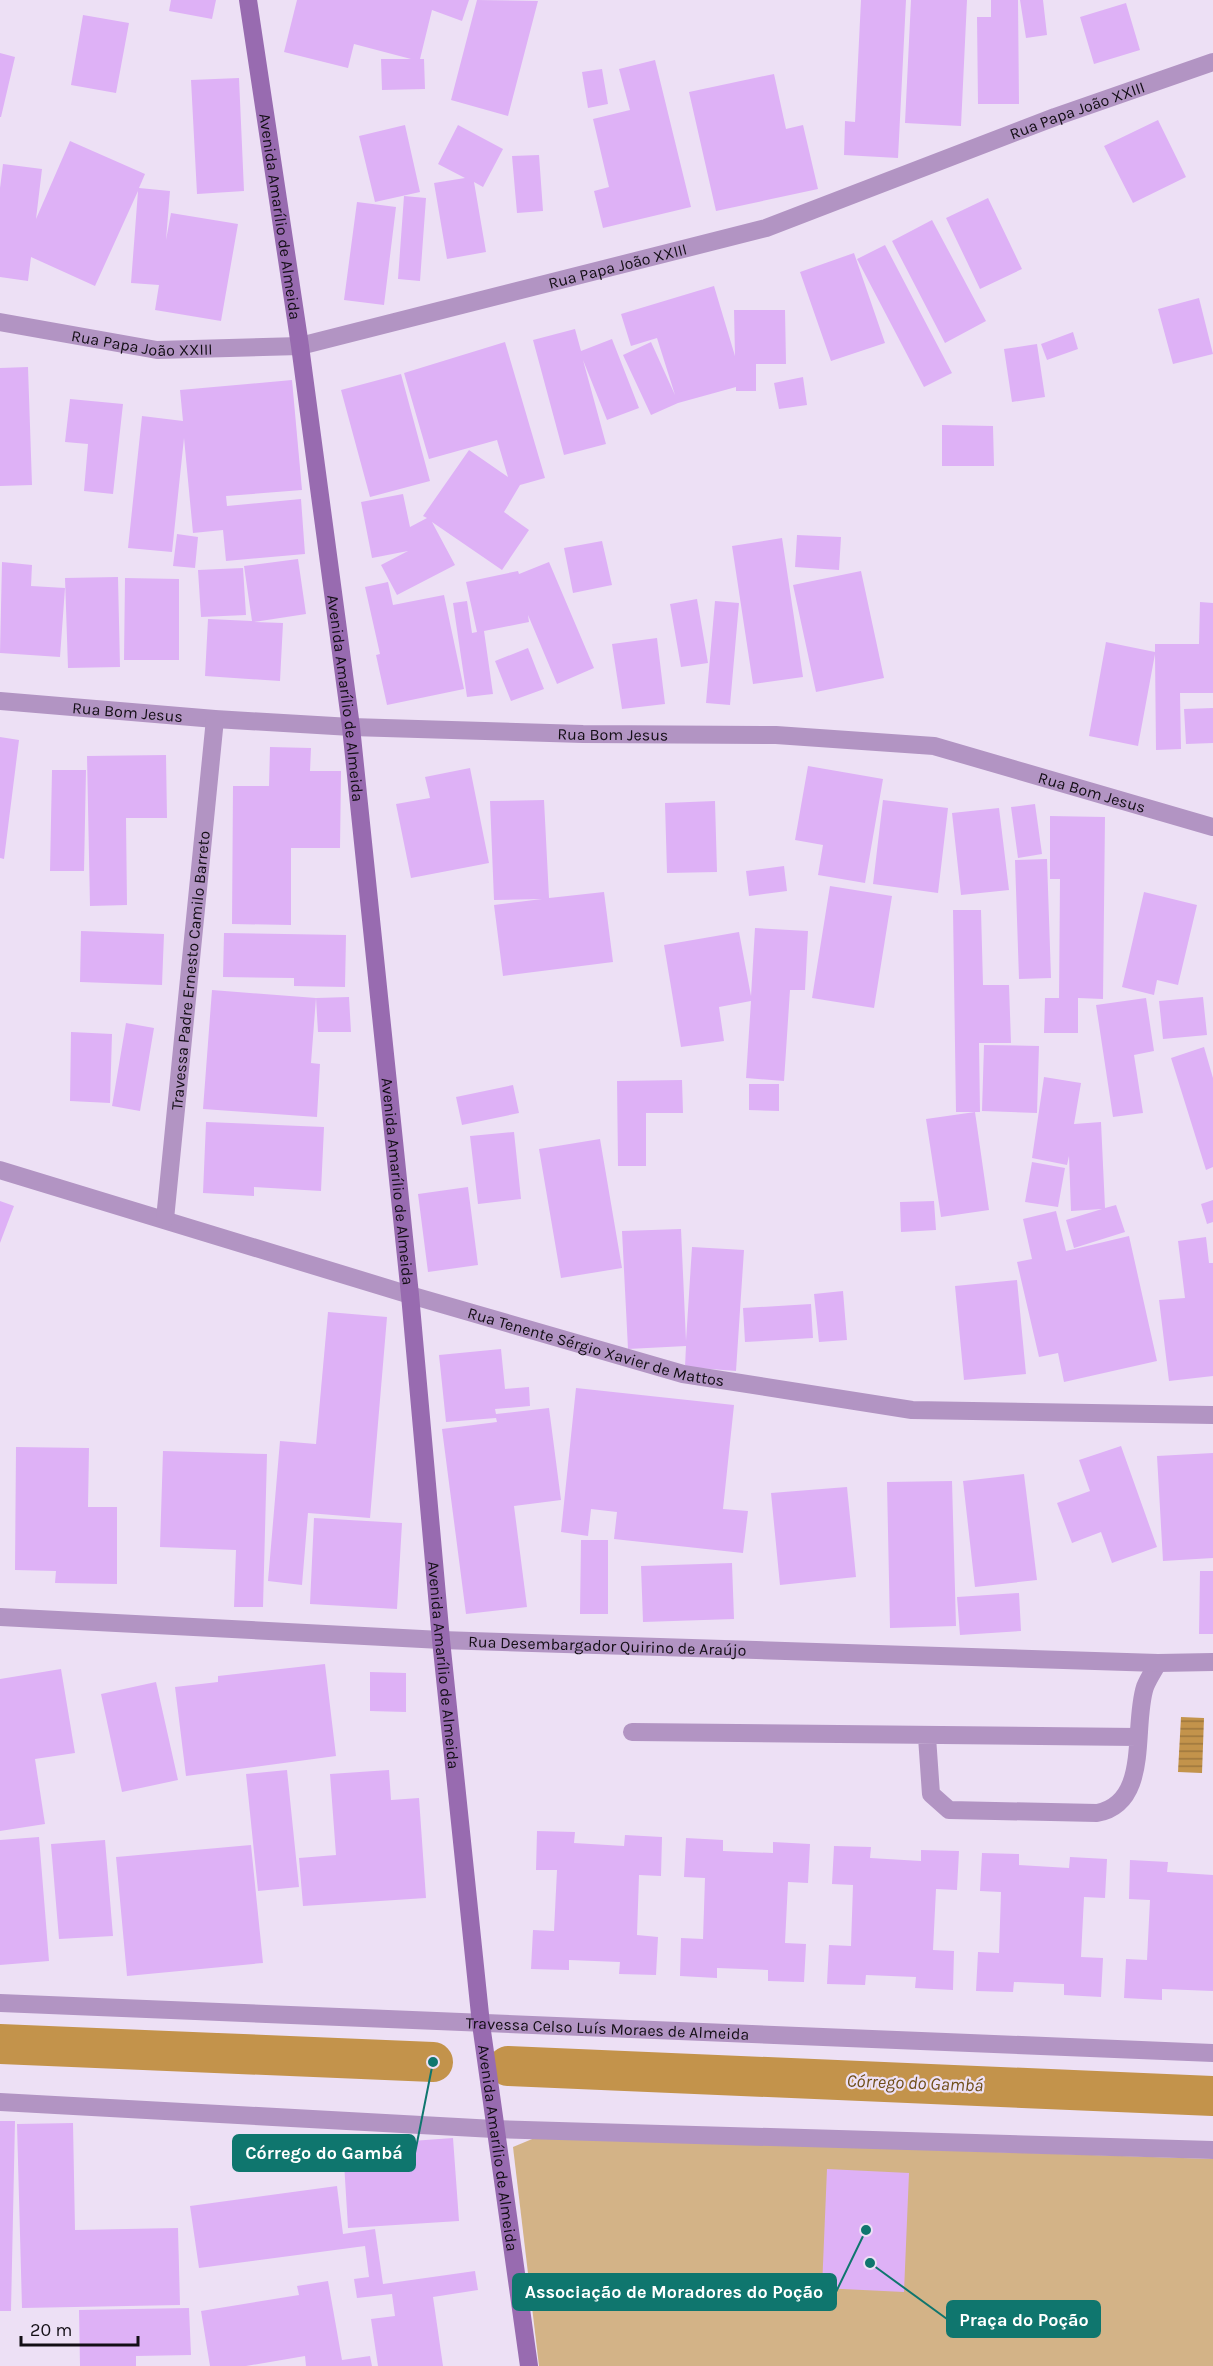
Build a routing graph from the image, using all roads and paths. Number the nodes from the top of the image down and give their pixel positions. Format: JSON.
{"nodes":[{"id":1,"x":248,"y":0,"type":"edge"},
{"id":2,"x":1213,"y":62,"type":"edge"},
{"id":3,"x":0,"y":322,"type":"edge"},
{"id":4,"x":300,"y":346,"type":"junction"},
{"id":5,"x":0,"y":701,"type":"edge"},
{"id":6,"x":215,"y":719,"type":"junction"},
{"id":7,"x":351,"y":727,"type":"junction"},
{"id":8,"x":1213,"y":827,"type":"edge"},
{"id":9,"x":0,"y":1170,"type":"edge"},
{"id":10,"x":165,"y":1219,"type":"junction"},
{"id":11,"x":410,"y":1295,"type":"junction"},
{"id":12,"x":1213,"y":1415,"type":"edge"},
{"id":13,"x":0,"y":1617,"type":"edge"},
{"id":14,"x":441,"y":1640,"type":"junction"},
{"id":15,"x":1213,"y":1662,"type":"edge"},
{"id":16,"x":1158,"y":1663,"type":"junction"},
{"id":17,"x":632,"y":1732,"type":"dead end"},
{"id":18,"x":927,"y":1737,"type":"junction"},
{"id":19,"x":1137,"y":1737,"type":"junction"},
{"id":20,"x":0,"y":2003,"type":"edge"},
{"id":21,"x":481,"y":2024,"type":"junction"},
{"id":22,"x":1213,"y":2053,"type":"edge"},
{"id":23,"x":0,"y":2102,"type":"edge"},
{"id":24,"x":494,"y":2129,"type":"junction"},
{"id":25,"x":1213,"y":2151,"type":"edge"},
{"id":26,"x":529,"y":2366,"type":"edge"}],
"edges":[{"from":1,"to":4,"type":"street","name":"Avenida Amarílio de Almeida"},
{"from":2,"to":4,"type":"street","name":"Rua Papa João XXIII"},
{"from":3,"to":4,"type":"street","name":"Rua Papa João XXIII"},
{"from":4,"to":7,"type":"street","name":"Avenida Amarílio de Almeida"},
{"from":5,"to":6,"type":"street","name":"Rua Bom Jesus"},
{"from":6,"to":7,"type":"street","name":"Rua Bom Jesus"},
{"from":6,"to":10,"type":"street","name":"Travessa Padre Ernesto Camilo Barreto"},
{"from":7,"to":8,"type":"street","name":"Rua Bom Jesus"},
{"from":7,"to":11,"type":"street","name":"Avenida Amarílio de Almeida"},
{"from":9,"to":10,"type":"street","name":"Rua Tenente Sérgio Xavier de Mattos"},
{"from":10,"to":11,"type":"street","name":"Rua Tenente Sérgio Xavier de Mattos"},
{"from":11,"to":12,"type":"street","name":"Rua Tenente Sérgio Xavier de Mattos"},
{"from":11,"to":14,"type":"street","name":"Avenida Amarílio de Almeida"},
{"from":13,"to":14,"type":"street","name":"Rua Desembargador Quirino de Araújo"},
{"from":14,"to":16,"type":"street","name":"Rua Desembargador Quirino de Araújo"},
{"from":14,"to":21,"type":"street","name":"Avenida Amarílio de Almeida"},
{"from":15,"to":16,"type":"street","name":"Rua Desembargador Quirino de Araújo"},
{"from":16,"to":19,"type":"street"},
{"from":17,"to":18,"type":"street"},
{"from":18,"to":19,"type":"street"},
{"from":18,"to":19,"type":"street"},
{"from":20,"to":21,"type":"street","name":"Travessa Celso Luís Moraes de Almeida"},
{"from":21,"to":22,"type":"street","name":"Travessa Celso Luís Moraes de Almeida"},
{"from":21,"to":24,"type":"street","name":"Avenida Amarílio de Almeida"},
{"from":23,"to":24,"type":"street"},
{"from":24,"to":25,"type":"street"},
{"from":24,"to":26,"type":"street","name":"Avenida Amarílio de Almeida"}]}
